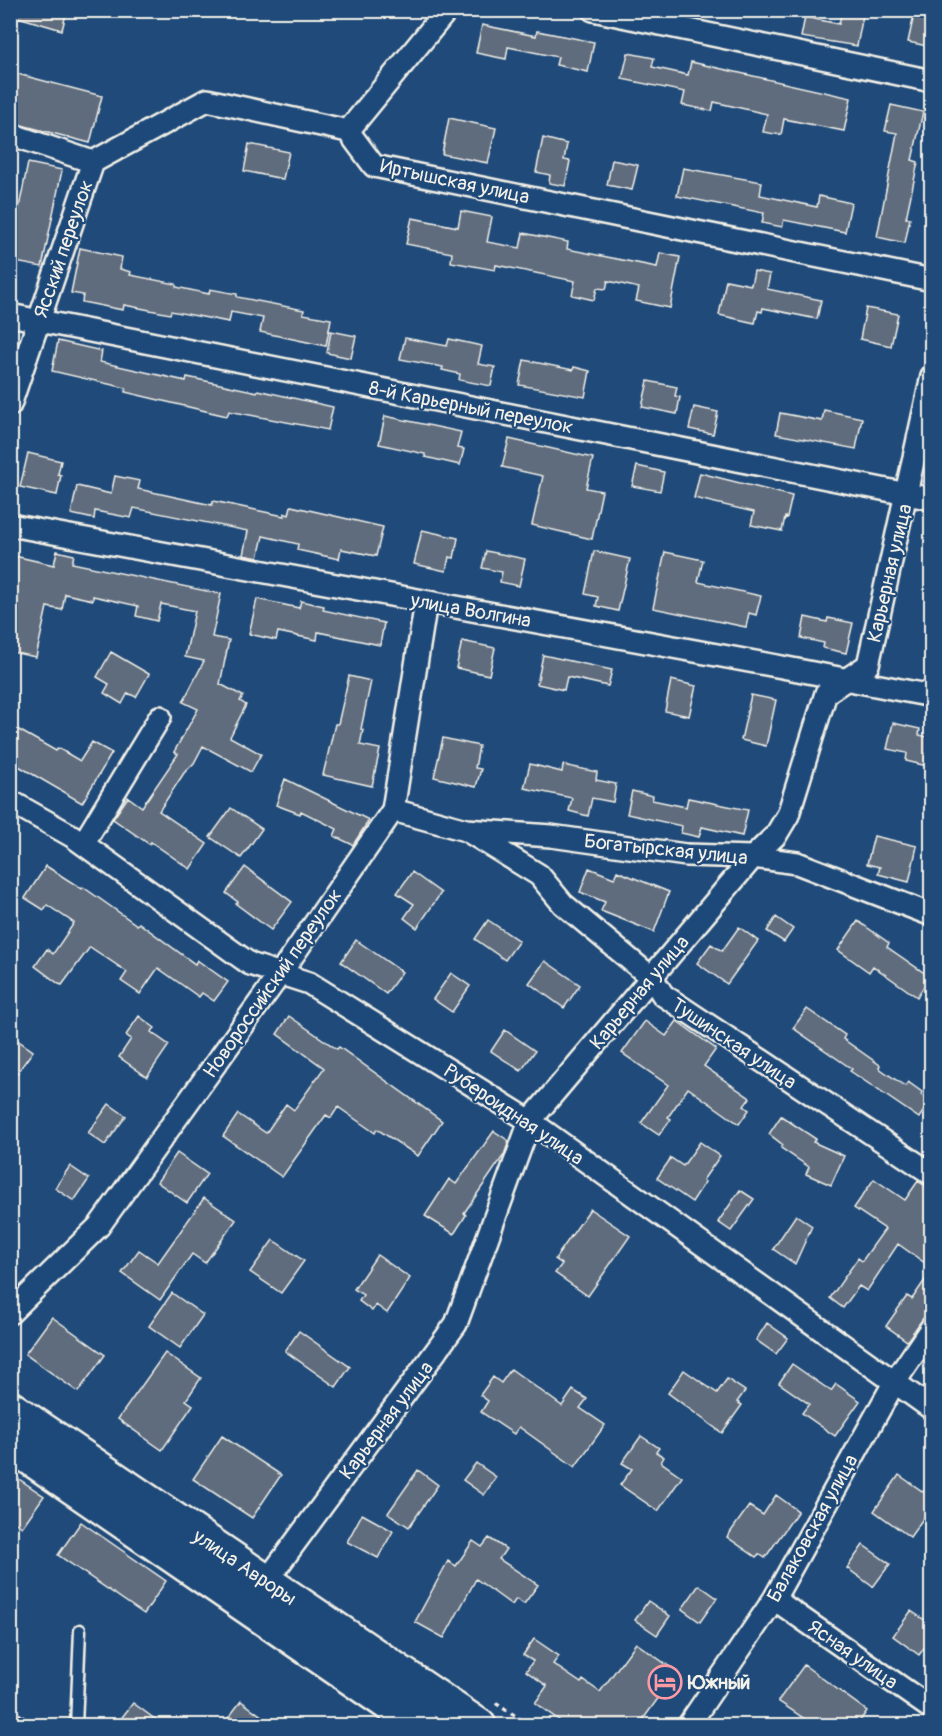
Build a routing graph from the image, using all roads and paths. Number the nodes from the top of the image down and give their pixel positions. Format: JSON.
{"nodes":[{"id":1,"x":447,"y":10,"type":"edge"},
{"id":2,"x":593,"y":10,"type":"edge"},
{"id":3,"x":932,"y":81,"type":"edge"},
{"id":4,"x":348,"y":131,"type":"junction"},
{"id":5,"x":10,"y":134,"type":"edge"},
{"id":6,"x":93,"y":162,"type":"junction"},
{"id":7,"x":932,"y":280,"type":"edge"},
{"id":8,"x":10,"y":315,"type":"edge"},
{"id":9,"x":38,"y":321,"type":"junction"},
{"id":10,"x":932,"y":376,"type":"edge"},
{"id":11,"x":10,"y":405,"type":"edge"},
{"id":12,"x":907,"y":495,"type":"junction"},
{"id":13,"x":932,"y":499,"type":"edge"},
{"id":14,"x":10,"y":525,"type":"edge"},
{"id":15,"x":426,"y":602,"type":"junction"},
{"id":16,"x":846,"y":681,"type":"junction"},
{"id":17,"x":932,"y":696,"type":"edge"},
{"id":18,"x":160,"y":717,"type":"dead end"},
{"id":19,"x":10,"y":801,"type":"edge"},
{"id":20,"x":393,"y":810,"type":"junction"},
{"id":21,"x":466,"y":830,"type":"junction"},
{"id":22,"x":83,"y":844,"type":"junction"},
{"id":23,"x":753,"y":858,"type":"junction"},
{"id":24,"x":932,"y":915,"type":"edge"},
{"id":25,"x":280,"y":974,"type":"junction"},
{"id":26,"x":652,"y":978,"type":"junction"},
{"id":27,"x":530,"y":1121,"type":"junction"},
{"id":28,"x":932,"y":1174,"type":"edge"},
{"id":29,"x":10,"y":1313,"type":"edge"},
{"id":30,"x":932,"y":1327,"type":"edge"},
{"id":31,"x":894,"y":1383,"type":"junction"},
{"id":32,"x":10,"y":1408,"type":"edge"},
{"id":33,"x":932,"y":1409,"type":"edge"},
{"id":34,"x":10,"y":1444,"type":"edge"},
{"id":35,"x":266,"y":1582,"type":"junction"},
{"id":36,"x":774,"y":1599,"type":"junction"},
{"id":37,"x":80,"y":1630,"type":"dead end"},
{"id":38,"x":932,"y":1709,"type":"edge"},
{"id":39,"x":10,"y":1722,"type":"edge"},
{"id":40,"x":16,"y":1725,"type":"edge"},
{"id":41,"x":76,"y":1725,"type":"edge"},
{"id":42,"x":421,"y":1725,"type":"edge"},
{"id":43,"x":479,"y":1725,"type":"edge"},
{"id":44,"x":688,"y":1725,"type":"edge"}],
"edges":[{"from":1,"to":4,"type":"street"},
{"from":2,"to":3,"type":"street"},
{"from":4,"to":6,"type":"street"},
{"from":4,"to":7,"type":"street","name":"Иртышская улица"},
{"from":5,"to":6,"type":"street"},
{"from":6,"to":9,"type":"street","name":"Ясский переулок"},
{"from":8,"to":9,"type":"street","name":"8-й Карьерный переулок"},
{"from":9,"to":11,"type":"street","name":"Ясский переулок"},
{"from":9,"to":12,"type":"street","name":"8-й Карьерный переулок"},
{"from":10,"to":12,"type":"street","name":"Карьерная улица"},
{"from":12,"to":13,"type":"street","name":"8-й Карьерный переулок"},
{"from":12,"to":16,"type":"street","name":"Карьерная улица"},
{"from":14,"to":15,"type":"street","name":"улица Волгина"},
{"from":15,"to":16,"type":"street","name":"улица Волгина"},
{"from":15,"to":20,"type":"street","name":"Новороссийский переулок"},
{"from":16,"to":17,"type":"street","name":"улица Волгина"},
{"from":16,"to":23,"type":"street","name":"Карьерная улица"},
{"from":18,"to":22,"type":"street"},
{"from":19,"to":22,"type":"street","name":"Рубероидная улица"},
{"from":20,"to":21,"type":"street","name":"Богатырская улица"},
{"from":20,"to":25,"type":"street","name":"Новороссийский переулок"},
{"from":21,"to":23,"type":"street","name":"Богатырская улица"},
{"from":21,"to":26,"type":"street","name":"Тушинская улица"},
{"from":22,"to":25,"type":"street","name":"Рубероидная улица"},
{"from":23,"to":24,"type":"street","name":"Богатырская улица"},
{"from":23,"to":26,"type":"street","name":"Карьерная улица"},
{"from":25,"to":27,"type":"street","name":"Рубероидная улица"},
{"from":25,"to":29,"type":"street","name":"Новороссийский переулок"},
{"from":26,"to":27,"type":"street","name":"Карьерная улица"},
{"from":26,"to":28,"type":"street","name":"Тушинская улица"},
{"from":27,"to":31,"type":"street","name":"Рубероидная улица"},
{"from":27,"to":35,"type":"street","name":"Карьерная улица"},
{"from":30,"to":31,"type":"street","name":"Балаковская улица"},
{"from":31,"to":33,"type":"street","name":"Рубероидная улица"},
{"from":31,"to":36,"type":"street","name":"Балаковская улица"},
{"from":32,"to":35,"type":"main road","name":"улица Авроры"},
{"from":34,"to":42,"type":"main road","name":"улица Авроры"},
{"from":35,"to":43,"type":"main road","name":"улица Авроры"},
{"from":36,"to":38,"type":"street","name":"Ясная улица"},
{"from":36,"to":44,"type":"street","name":"Балаковская улица"},
{"from":37,"to":41,"type":"lane"},
{"from":39,"to":40,"type":"street"}]}
